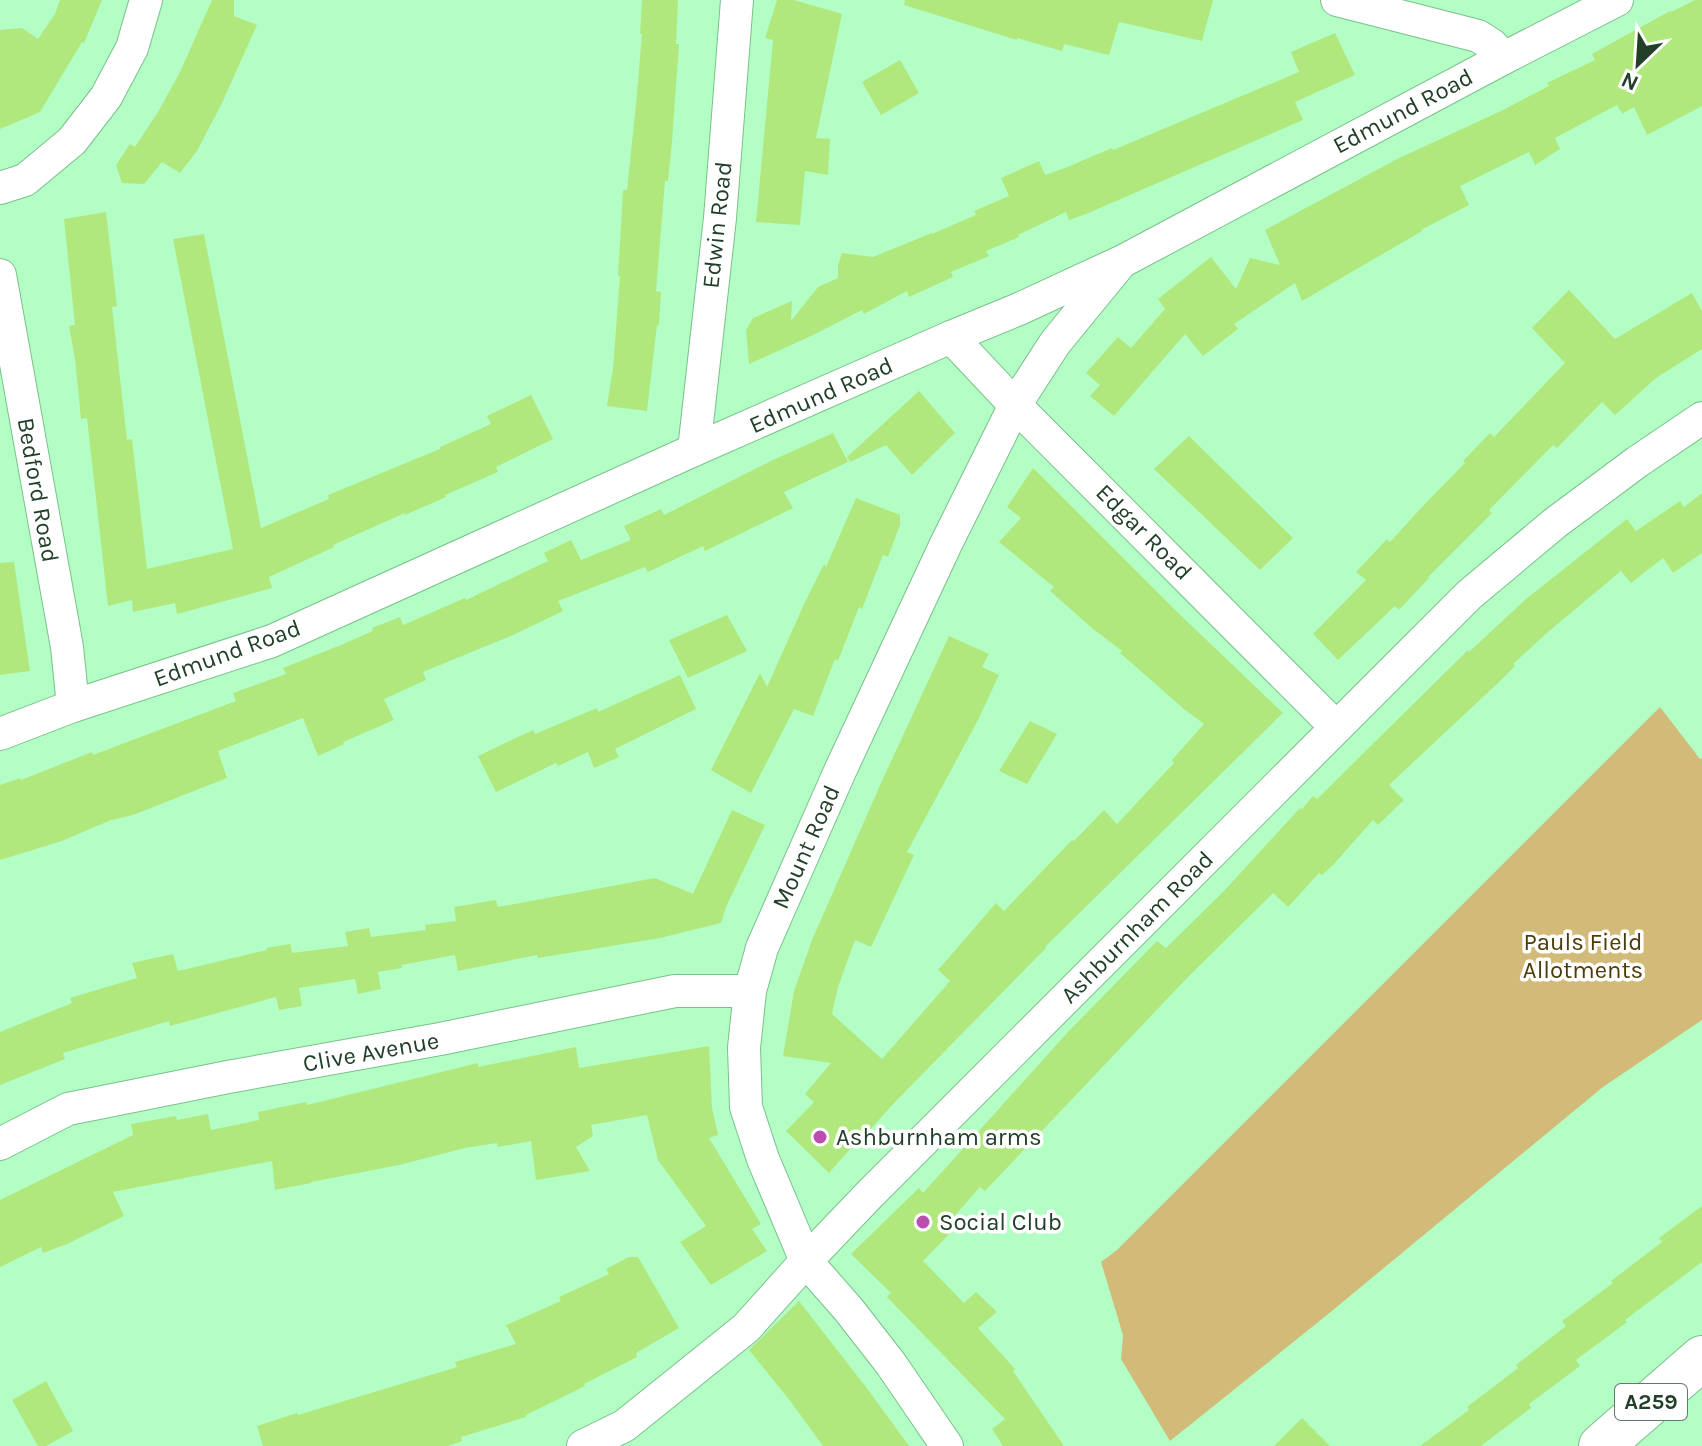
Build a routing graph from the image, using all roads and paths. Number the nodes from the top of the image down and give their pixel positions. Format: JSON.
{"nodes":[{"id":1,"x":146,"y":0,"type":"edge"},
{"id":2,"x":737,"y":0,"type":"edge"},
{"id":3,"x":1337,"y":0,"type":"edge"},
{"id":4,"x":1617,"y":0,"type":"edge"},
{"id":5,"x":1504,"y":58,"type":"junction"},
{"id":6,"x":0,"y":188,"type":"edge"},
{"id":7,"x":1123,"y":261,"type":"junction"},
{"id":8,"x":0,"y":275,"type":"edge"},
{"id":9,"x":951,"y":337,"type":"junction"},
{"id":10,"x":1015,"y":405,"type":"junction"},
{"id":11,"x":1702,"y":418,"type":"edge"},
{"id":12,"x":694,"y":450,"type":"junction"},
{"id":13,"x":73,"y":706,"type":"junction"},
{"id":14,"x":1336,"y":727,"type":"junction"},
{"id":15,"x":0,"y":734,"type":"edge"},
{"id":16,"x":750,"y":991,"type":"junction"},
{"id":17,"x":0,"y":1144,"type":"edge"},
{"id":18,"x":806,"y":1261,"type":"junction"},
{"id":19,"x":1702,"y":1358,"type":"edge"},
{"id":20,"x":583,"y":1446,"type":"edge"},
{"id":21,"x":947,"y":1446,"type":"edge"},
{"id":22,"x":1601,"y":1446,"type":"edge"}],
"edges":[{"from":1,"to":6,"type":"street"},
{"from":2,"to":12,"type":"street","name":"Edwin Road"},
{"from":3,"to":5,"type":"street"},
{"from":4,"to":5,"type":"street","name":"Edmund Road"},
{"from":5,"to":7,"type":"street","name":"Edmund Road"},
{"from":7,"to":9,"type":"street","name":"Edmund Road"},
{"from":7,"to":10,"type":"street","name":"Mount Road"},
{"from":8,"to":13,"type":"street","name":"Bedford Road"},
{"from":9,"to":10,"type":"street","name":"Edgar Road"},
{"from":9,"to":12,"type":"street","name":"Edmund Road"},
{"from":10,"to":14,"type":"street","name":"Edgar Road"},
{"from":10,"to":16,"type":"street","name":"Mount Road"},
{"from":11,"to":14,"type":"street","name":"Ashburnham Road"},
{"from":12,"to":13,"type":"street","name":"Edmund Road"},
{"from":13,"to":15,"type":"street","name":"Edmund Road"},
{"from":14,"to":18,"type":"street","name":"Ashburnham Road"},
{"from":16,"to":17,"type":"street","name":"Clive Avenue"},
{"from":16,"to":18,"type":"street","name":"Mount Road"},
{"from":18,"to":20,"type":"street","name":"Ashburnham Road"},
{"from":18,"to":21,"type":"street","name":"Mount Road"},
{"from":19,"to":22,"type":"highway","number":"A259"}]}
